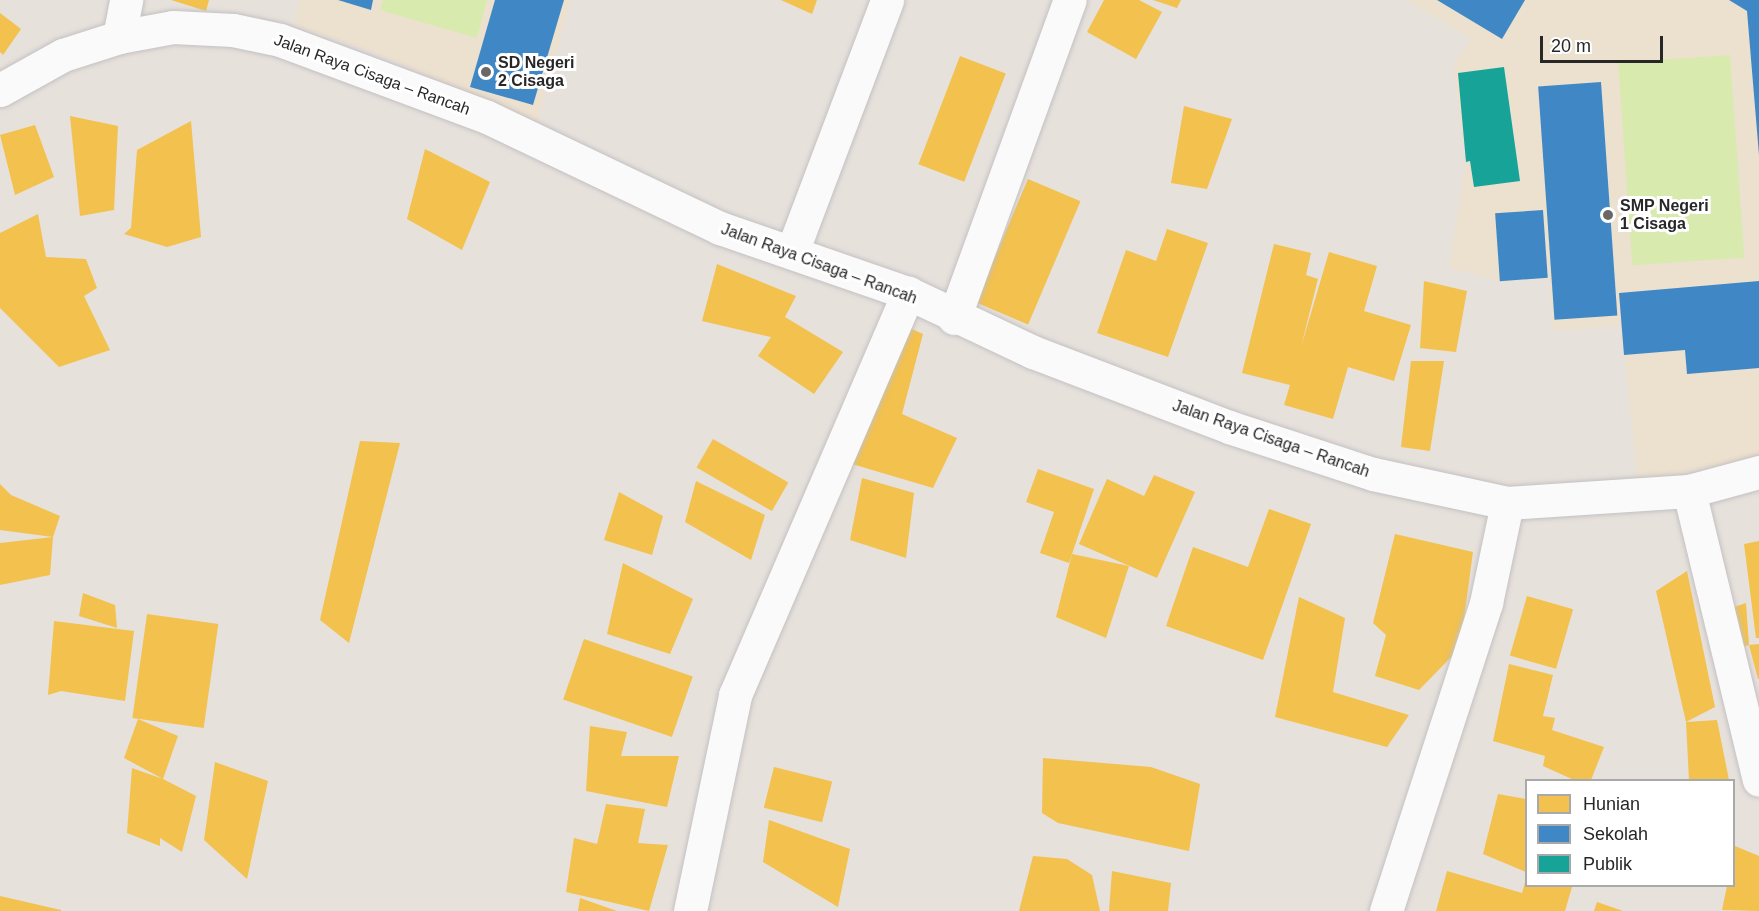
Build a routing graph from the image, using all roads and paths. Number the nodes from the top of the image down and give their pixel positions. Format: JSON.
{"nodes":[{"id":1,"x":126,"y":0,"type":"edge"},
{"id":2,"x":887,"y":0,"type":"edge"},
{"id":3,"x":1070,"y":0,"type":"edge"},
{"id":4,"x":119,"y":37,"type":"junction"},
{"id":5,"x":0,"y":90,"type":"edge"},
{"id":6,"x":792,"y":252,"type":"junction"},
{"id":7,"x":908,"y":293,"type":"junction"},
{"id":8,"x":954,"y":318,"type":"junction"},
{"id":9,"x":1759,"y":472,"type":"edge"},
{"id":10,"x":1689,"y":491,"type":"junction"},
{"id":11,"x":1507,"y":503,"type":"junction"},
{"id":12,"x":1759,"y":780,"type":"edge"},
{"id":13,"x":690,"y":911,"type":"edge"},
{"id":14,"x":1386,"y":911,"type":"edge"}],
"edges":[{"from":1,"to":4,"type":"street"},
{"from":2,"to":6,"type":"street"},
{"from":3,"to":8,"type":"street"},
{"from":4,"to":5,"type":"street","name":"Jalan Raya Cisaga – Rancah"},
{"from":4,"to":6,"type":"street","name":"Jalan Raya Cisaga – Rancah"},
{"from":6,"to":7,"type":"street","name":"Jalan Raya Cisaga – Rancah"},
{"from":7,"to":8,"type":"street","name":"Jalan Raya Cisaga – Rancah"},
{"from":7,"to":13,"type":"street"},
{"from":8,"to":11,"type":"street","name":"Jalan Raya Cisaga – Rancah"},
{"from":9,"to":10,"type":"street","name":"Jalan Raya Cisaga – Rancah"},
{"from":10,"to":11,"type":"street","name":"Jalan Raya Cisaga – Rancah"},
{"from":10,"to":12,"type":"street"},
{"from":11,"to":14,"type":"street"}]}
